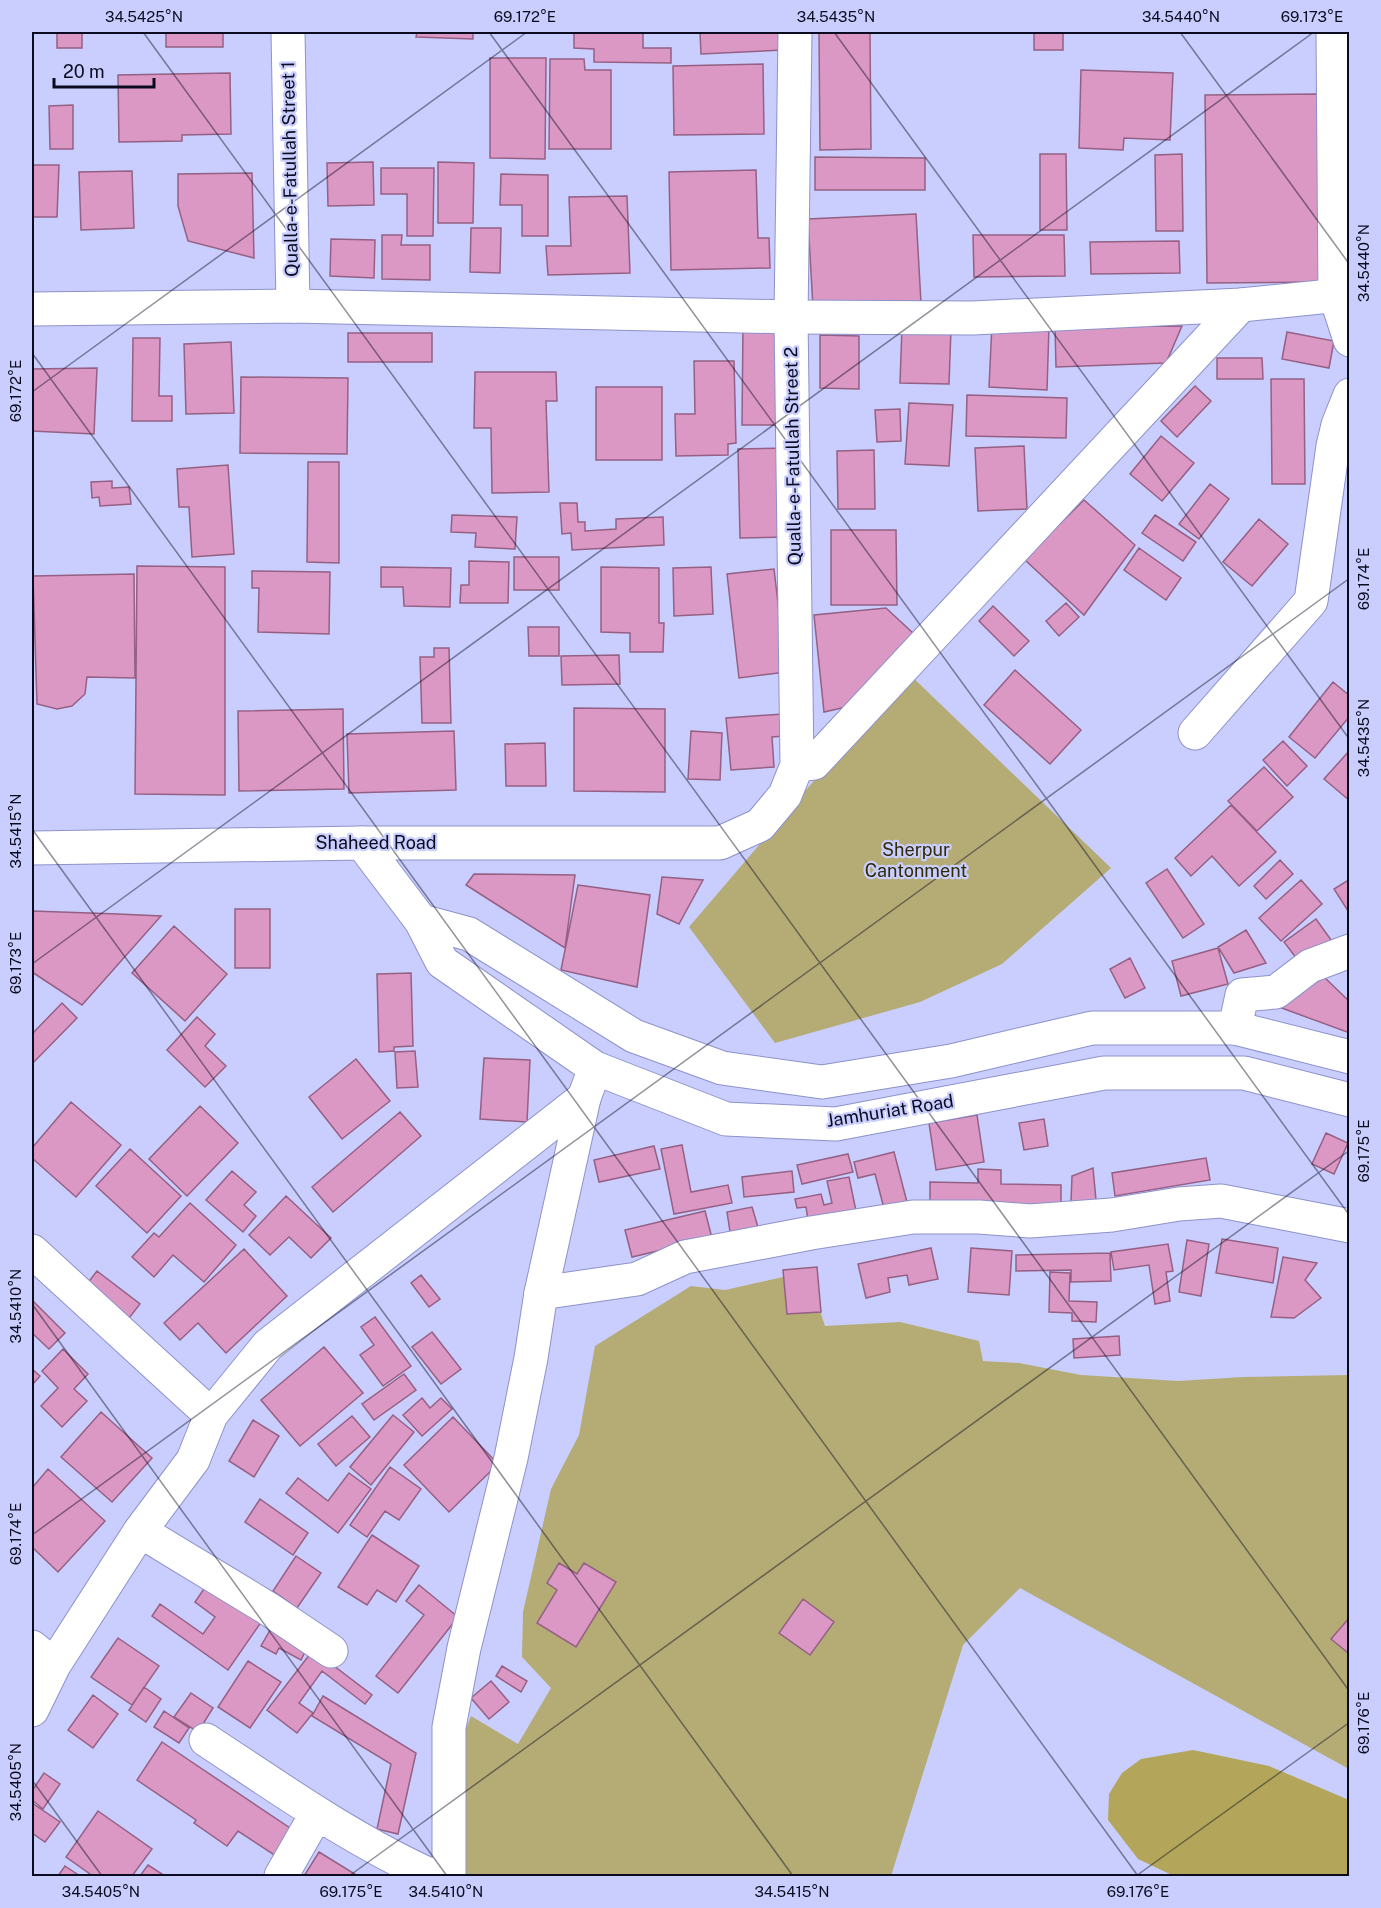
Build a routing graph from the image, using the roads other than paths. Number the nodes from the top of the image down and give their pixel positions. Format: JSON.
{"nodes":[{"id":1,"x":288,"y":32,"type":"edge"},
{"id":2,"x":795,"y":32,"type":"edge"},
{"id":3,"x":1333,"y":32,"type":"edge"},
{"id":4,"x":1342,"y":148,"type":"edge"},
{"id":5,"x":1342,"y":294,"type":"edge"},
{"id":6,"x":1241,"y":305,"type":"junction"},
{"id":7,"x":293,"y":306,"type":"junction"},
{"id":8,"x":32,"y":309,"type":"edge"},
{"id":9,"x":791,"y":317,"type":"junction"},
{"id":10,"x":1350,"y":340,"type":"edge"},
{"id":11,"x":1350,"y":394,"type":"edge"},
{"id":12,"x":1195,"y":733,"type":"dead end"},
{"id":13,"x":797,"y":765,"type":"junction"},
{"id":14,"x":362,"y":843,"type":"junction"},
{"id":15,"x":720,"y":843,"type":"joint"},
{"id":16,"x":32,"y":848,"type":"edge"},
{"id":17,"x":421,"y":921,"type":"junction"},
{"id":18,"x":1350,"y":951,"type":"edge"},
{"id":19,"x":1235,"y":1028,"type":"junction"},
{"id":20,"x":1350,"y":1057,"type":"edge"},
{"id":21,"x":595,"y":1068,"type":"junction"},
{"id":22,"x":584,"y":1098,"type":"junction"},
{"id":23,"x":1350,"y":1100,"type":"edge"},
{"id":24,"x":1350,"y":1226,"type":"edge"},
{"id":25,"x":32,"y":1251,"type":"edge"},
{"id":26,"x":541,"y":1293,"type":"junction"},
{"id":27,"x":211,"y":1415,"type":"junction"},
{"id":28,"x":140,"y":1531,"type":"junction"},
{"id":29,"x":331,"y":1651,"type":"dead end"},
{"id":30,"x":43,"y":1656,"type":"edge"},
{"id":31,"x":32,"y":1710,"type":"edge"},
{"id":32,"x":206,"y":1740,"type":"dead end"},
{"id":33,"x":317,"y":1813,"type":"junction"},
{"id":34,"x":281,"y":1876,"type":"edge"},
{"id":35,"x":432,"y":1876,"type":"edge"},
{"id":36,"x":449,"y":1876,"type":"edge"}],
"edges":[{"from":1,"to":7,"type":"street","name":"Qualla-e-Fatullah Street 1"},
{"from":2,"to":9,"type":"street","name":"Qualla-e-Fatullah Street 2"},
{"from":3,"to":4,"type":"street"},
{"from":4,"to":5,"type":"street"},
{"from":5,"to":6,"type":"street"},
{"from":5,"to":10,"type":"street"},
{"from":6,"to":9,"type":"street"},
{"from":6,"to":13,"type":"street"},
{"from":7,"to":8,"type":"street"},
{"from":7,"to":9,"type":"street"},
{"from":9,"to":13,"type":"street","name":"Qualla-e-Fatullah Street 2"},
{"from":11,"to":12,"type":"street"},
{"from":13,"to":15,"type":"street","name":"Qualla-e-Fatullah Street 2"},
{"from":14,"to":15,"type":"street","name":"Shaheed Road"},
{"from":14,"to":16,"type":"street","name":"Shaheed Road"},
{"from":14,"to":17,"type":"street","name":"Jamhuriat Road"},
{"from":17,"to":19,"type":"street"},
{"from":17,"to":21,"type":"street","name":"Jamhuriat Road"},
{"from":18,"to":19,"type":"street"},
{"from":19,"to":20,"type":"street"},
{"from":21,"to":22,"type":"street"},
{"from":21,"to":23,"type":"street","name":"Jamhuriat Road"},
{"from":22,"to":26,"type":"street"},
{"from":22,"to":27,"type":"street"},
{"from":24,"to":26,"type":"street"},
{"from":25,"to":27,"type":"street"},
{"from":26,"to":36,"type":"street"},
{"from":27,"to":28,"type":"street"},
{"from":28,"to":29,"type":"street"},
{"from":28,"to":30,"type":"street"},
{"from":30,"to":31,"type":"street"},
{"from":32,"to":33,"type":"street"},
{"from":33,"to":34,"type":"street"},
{"from":33,"to":35,"type":"street"}]}
